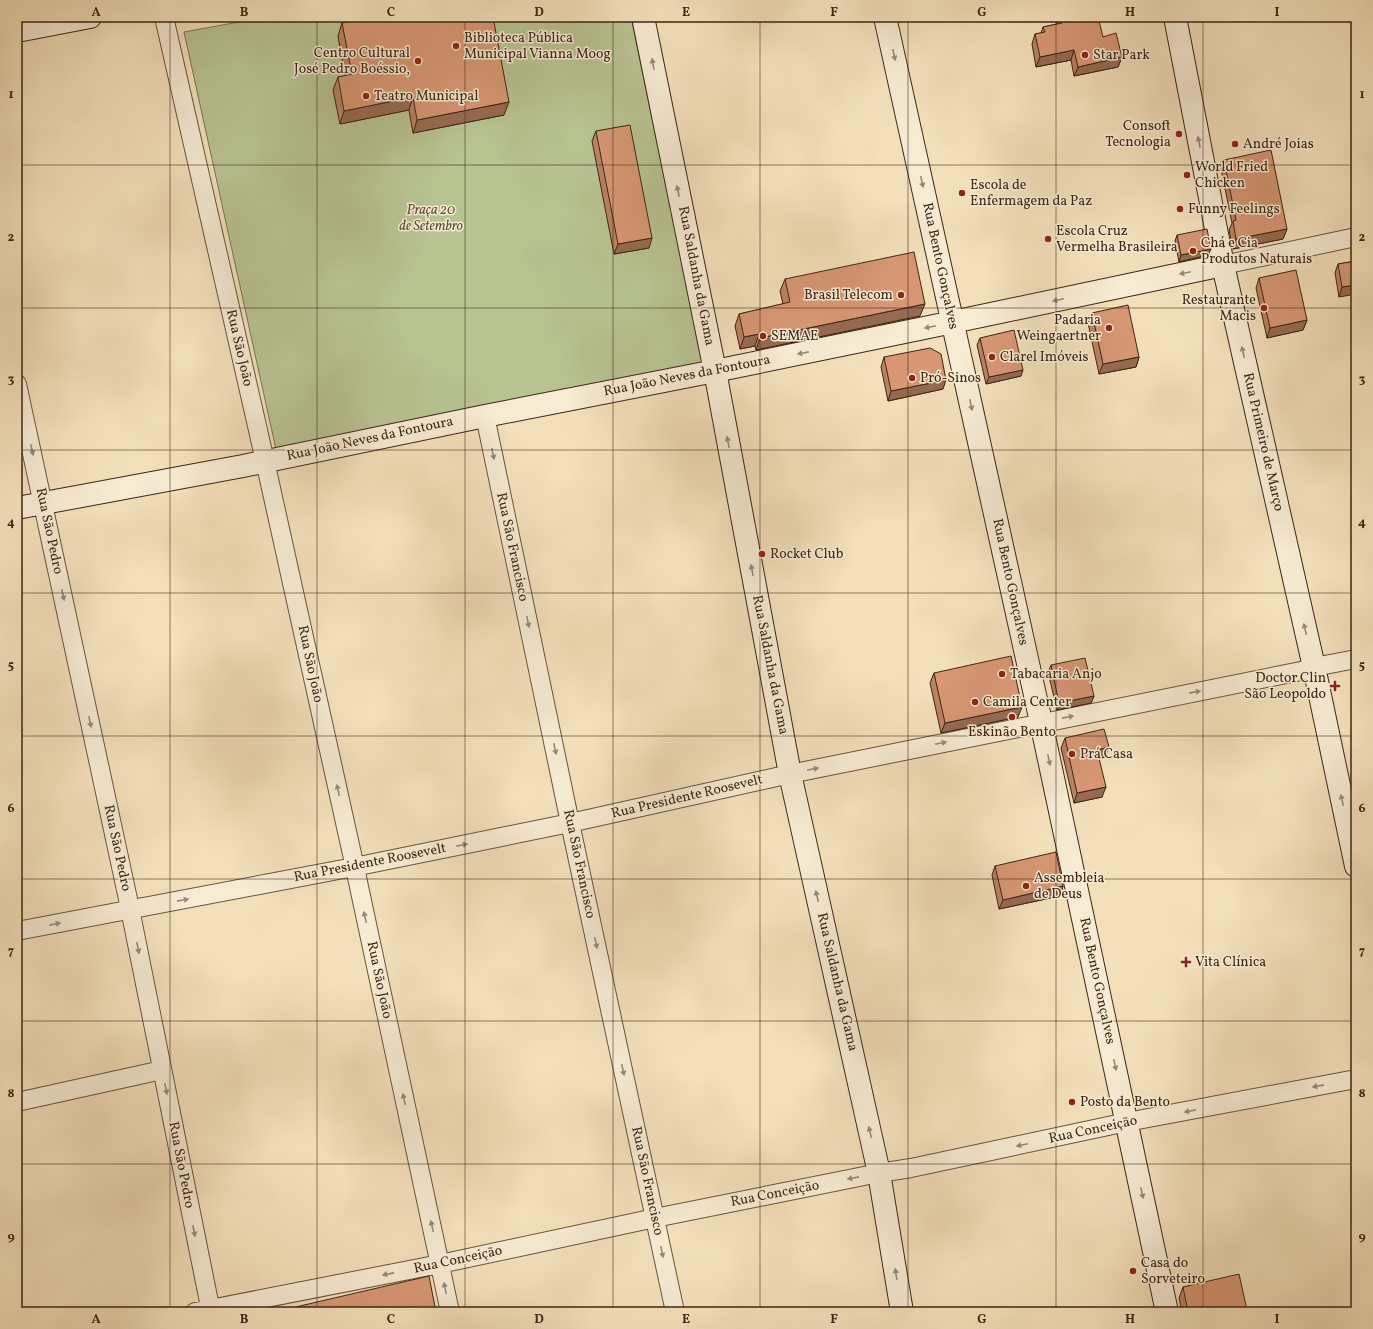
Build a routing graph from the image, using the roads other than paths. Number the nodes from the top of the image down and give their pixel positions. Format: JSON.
{"nodes":[{"id":1,"x":90,"y":17,"type":"edge"},
{"id":2,"x":164,"y":17,"type":"edge"},
{"id":3,"x":643,"y":17,"type":"edge"},
{"id":4,"x":885,"y":17,"type":"edge"},
{"id":5,"x":1175,"y":17,"type":"edge"},
{"id":6,"x":17,"y":31,"type":"edge"},
{"id":7,"x":1356,"y":237,"type":"edge"},
{"id":8,"x":1223,"y":265,"type":"junction"},
{"id":9,"x":953,"y":322,"type":"junction"},
{"id":10,"x":715,"y":371,"type":"junction"},
{"id":11,"x":17,"y":384,"type":"edge"},
{"id":12,"x":485,"y":416,"type":"junction"},
{"id":13,"x":265,"y":461,"type":"junction"},
{"id":14,"x":43,"y":502,"type":"junction"},
{"id":15,"x":17,"y":508,"type":"edge"},
{"id":16,"x":1356,"y":659,"type":"edge"},
{"id":17,"x":1314,"y":667,"type":"junction"},
{"id":18,"x":1041,"y":722,"type":"junction"},
{"id":19,"x":790,"y":774,"type":"junction"},
{"id":20,"x":570,"y":823,"type":"junction"},
{"id":21,"x":1356,"y":866,"type":"edge"},
{"id":22,"x":354,"y":867,"type":"junction"},
{"id":23,"x":130,"y":910,"type":"junction"},
{"id":24,"x":17,"y":931,"type":"edge"},
{"id":25,"x":162,"y":1070,"type":"junction"},
{"id":26,"x":1356,"y":1079,"type":"edge"},
{"id":27,"x":17,"y":1102,"type":"edge"},
{"id":28,"x":1127,"y":1122,"type":"junction"},
{"id":29,"x":879,"y":1173,"type":"junction"},
{"id":30,"x":655,"y":1218,"type":"junction"},
{"id":31,"x":440,"y":1264,"type":"junction"},
{"id":32,"x":205,"y":1311,"type":"edge"},
{"id":33,"x":450,"y":1312,"type":"edge"},
{"id":34,"x":675,"y":1312,"type":"edge"},
{"id":35,"x":902,"y":1312,"type":"edge"},
{"id":36,"x":1167,"y":1312,"type":"edge"}],
"edges":[{"from":1,"to":6,"type":"street"},
{"from":2,"to":13,"type":"street","name":"Rua São João"},
{"from":10,"to":3,"type":"street","name":"Rua Saldanha da Gama","one_way":true},
{"from":4,"to":9,"type":"street","name":"Rua Bento Gonçalves","one_way":true},
{"from":8,"to":5,"type":"street","name":"Rua Primeiro de Março","one_way":true},
{"from":7,"to":8,"type":"street","name":"Rua João Neves da Fontoura"},
{"from":8,"to":9,"type":"street","name":"Rua João Neves da Fontoura","one_way":true},
{"from":17,"to":8,"type":"street","name":"Rua Primeiro de Março","one_way":true},
{"from":9,"to":10,"type":"street","name":"Rua João Neves da Fontoura","one_way":true},
{"from":9,"to":18,"type":"street","name":"Rua Bento Gonçalves","one_way":true},
{"from":10,"to":12,"type":"street","name":"Rua João Neves da Fontoura"},
{"from":19,"to":10,"type":"street","name":"Rua Saldanha da Gama","one_way":true},
{"from":11,"to":14,"type":"street","name":"Rua São Pedro","one_way":true},
{"from":12,"to":13,"type":"street","name":"Rua João Neves da Fontoura"},
{"from":12,"to":20,"type":"street","name":"Rua São Francisco","one_way":true},
{"from":13,"to":14,"type":"street","name":"Rua João Neves da Fontoura"},
{"from":22,"to":13,"type":"street","name":"Rua São João","one_way":true},
{"from":14,"to":15,"type":"street","name":"Rua João Neves da Fontoura"},
{"from":14,"to":23,"type":"street","name":"Rua São Pedro","one_way":true},
{"from":16,"to":17,"type":"street","name":"Rua Presidente Roosevelt"},
{"from":18,"to":17,"type":"street","name":"Rua Presidente Roosevelt","one_way":true},
{"from":21,"to":17,"type":"street","name":"Rua Primeiro de Março","one_way":true},
{"from":19,"to":18,"type":"street","name":"Rua Presidente Roosevelt","one_way":true},
{"from":18,"to":28,"type":"street","name":"Rua Bento Gonçalves","one_way":true},
{"from":19,"to":20,"type":"street","name":"Rua Presidente Roosevelt"},
{"from":29,"to":19,"type":"street","name":"Rua Saldanha da Gama","one_way":true},
{"from":22,"to":20,"type":"street","name":"Rua Presidente Roosevelt","one_way":true},
{"from":20,"to":30,"type":"street","name":"Rua São Francisco","one_way":true},
{"from":23,"to":22,"type":"street","name":"Rua Presidente Roosevelt","one_way":true},
{"from":31,"to":22,"type":"street","name":"Rua São João","one_way":true},
{"from":24,"to":23,"type":"street","name":"Rua Presidente Roosevelt","one_way":true},
{"from":23,"to":25,"type":"street","name":"Rua São Pedro","one_way":true},
{"from":25,"to":27,"type":"street"},
{"from":25,"to":32,"type":"street","name":"Rua São Pedro","one_way":true},
{"from":26,"to":28,"type":"street","name":"Rua Conceição","one_way":true},
{"from":28,"to":29,"type":"street","name":"Rua Conceição","one_way":true},
{"from":28,"to":36,"type":"street","name":"Rua Bento Gonçalves","one_way":true},
{"from":29,"to":30,"type":"street","name":"Rua Conceição","one_way":true},
{"from":35,"to":29,"type":"street","name":"Rua Saldanha da Gama","one_way":true},
{"from":30,"to":31,"type":"street","name":"Rua Conceição"},
{"from":30,"to":34,"type":"street","name":"Rua São Francisco","one_way":true},
{"from":31,"to":32,"type":"street","name":"Rua Conceição","one_way":true},
{"from":33,"to":31,"type":"street","name":"Rua São João","one_way":true}]}
